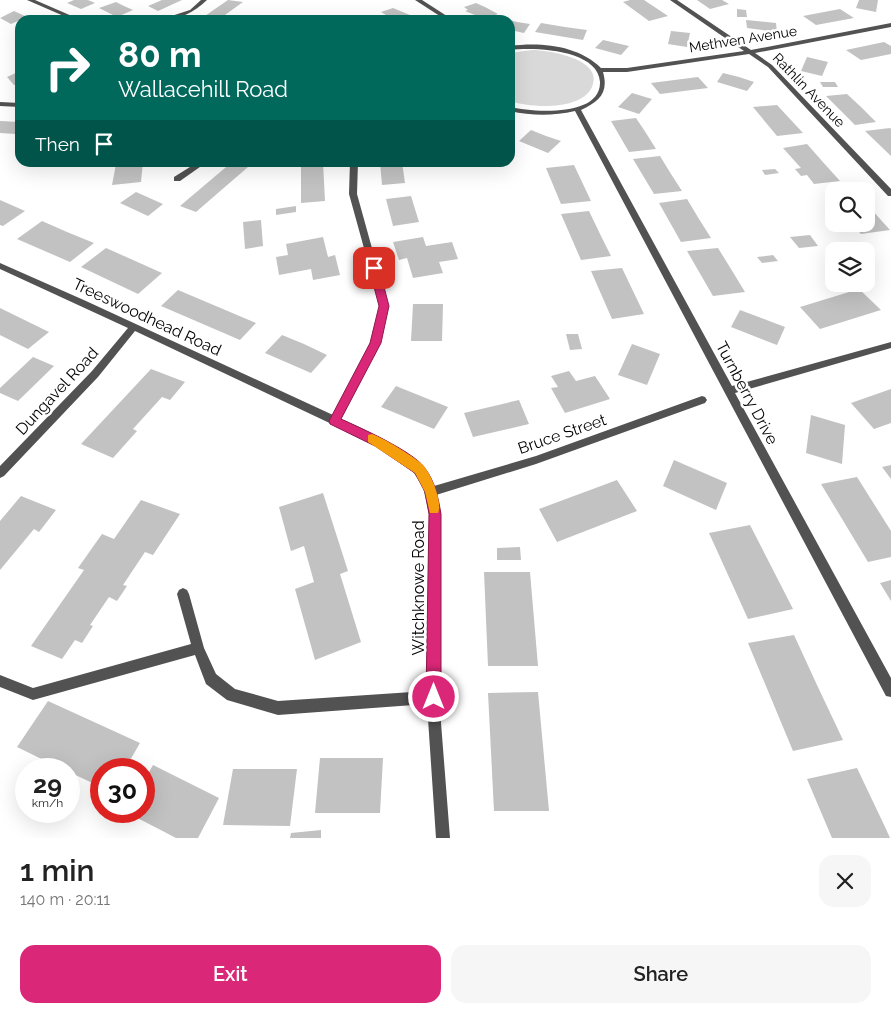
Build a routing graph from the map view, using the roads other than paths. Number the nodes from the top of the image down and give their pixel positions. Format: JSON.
{"nodes":[{"id":1,"x":30,"y":0,"type":"edge"},
{"id":2,"x":204,"y":0,"type":"edge"},
{"id":3,"x":418,"y":0,"type":"edge"},
{"id":4,"x":673,"y":0,"type":"edge"},
{"id":5,"x":66,"y":15,"type":"edge"},
{"id":6,"x":179,"y":15,"type":"edge"},
{"id":7,"x":442,"y":15,"type":"edge"},
{"id":8,"x":891,"y":25,"type":"edge"},
{"id":9,"x":515,"y":48,"type":"edge"},
{"id":10,"x":751,"y":52,"type":"junction"},
{"id":11,"x":598,"y":70,"type":"junction"},
{"id":12,"x":0,"y":104,"type":"edge"},
{"id":13,"x":15,"y":105,"type":"edge"},
{"id":14,"x":577,"y":109,"type":"junction"},
{"id":15,"x":515,"y":110,"type":"edge"},
{"id":16,"x":196,"y":167,"type":"edge"},
{"id":17,"x":354,"y":167,"type":"edge"},
{"id":18,"x":178,"y":179,"type":"dead end"},
{"id":19,"x":891,"y":194,"type":"edge"},
{"id":20,"x":0,"y":266,"type":"edge"},
{"id":21,"x":133,"y":328,"type":"junction"},
{"id":22,"x":891,"y":345,"type":"edge"},
{"id":23,"x":728,"y":391,"type":"junction"},
{"id":24,"x":280,"y":395,"type":"joint"},
{"id":25,"x":702,"y":400,"type":"dead end"},
{"id":26,"x":334,"y":421,"type":"junction"},
{"id":27,"x":0,"y":473,"type":"edge"},
{"id":28,"x":431,"y":492,"type":"junction"},
{"id":29,"x":183,"y":594,"type":"dead end"},
{"id":30,"x":198,"y":648,"type":"junction"},
{"id":31,"x":0,"y":681,"type":"edge"},
{"id":32,"x":891,"y":691,"type":"edge"},
{"id":33,"x":434,"y":697,"type":"junction"},
{"id":34,"x":442,"y":838,"type":"edge"}],
"edges":[{"from":1,"to":5,"type":"street"},
{"from":2,"to":6,"type":"street"},
{"from":3,"to":7,"type":"street"},
{"from":4,"to":10,"type":"street","name":"Rathlin Avenue"},
{"from":8,"to":10,"type":"street","name":"Methven Avenue"},
{"from":9,"to":11,"type":"street"},
{"from":10,"to":11,"type":"street","name":"Methven Avenue"},
{"from":10,"to":19,"type":"street","name":"Rathlin Avenue"},
{"from":11,"to":14,"type":"street"},
{"from":12,"to":13,"type":"street"},
{"from":14,"to":15,"type":"street"},
{"from":14,"to":23,"type":"street","name":"Turnberry Drive"},
{"from":16,"to":18,"type":"street"},
{"from":17,"to":26,"type":"street"},
{"from":20,"to":21,"type":"street","name":"Treeswoodhead Road"},
{"from":21,"to":24,"type":"street","name":"Treeswoodhead Road"},
{"from":21,"to":27,"type":"street","name":"Dungavel Road"},
{"from":22,"to":23,"type":"street"},
{"from":23,"to":32,"type":"street","name":"Turnberry Drive"},
{"from":24,"to":26,"type":"street","name":"Witchknowe Road"},
{"from":25,"to":28,"type":"street","name":"Bruce Street"},
{"from":26,"to":28,"type":"street","name":"Witchknowe Road"},
{"from":28,"to":33,"type":"street","name":"Witchknowe Road"},
{"from":29,"to":30,"type":"street"},
{"from":30,"to":31,"type":"street"},
{"from":30,"to":33,"type":"street"},
{"from":33,"to":34,"type":"street","name":"Witchknowe Road"}]}
